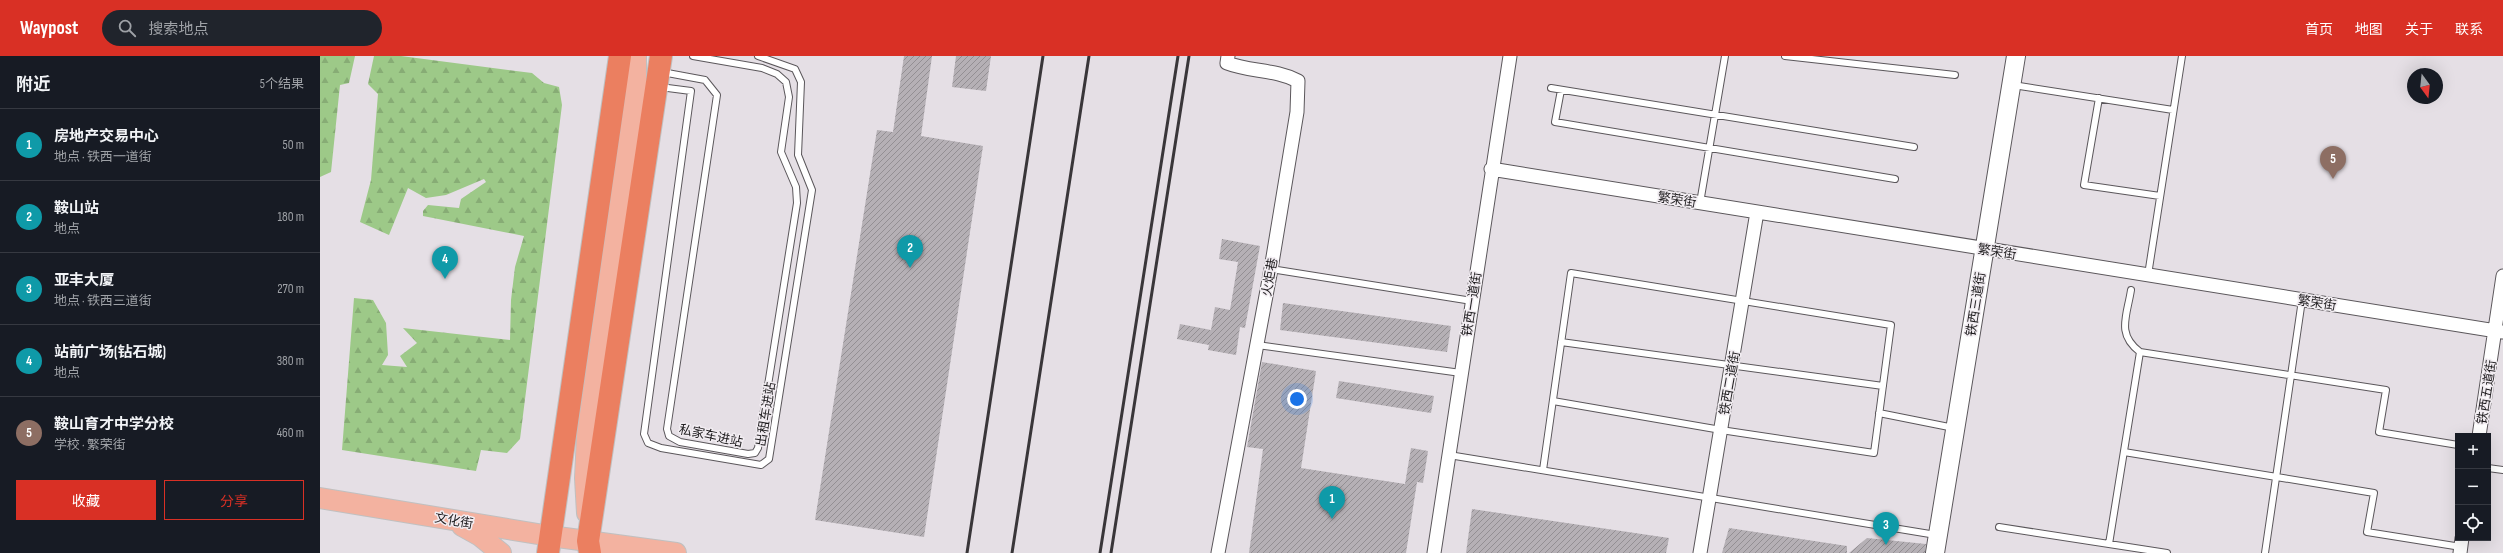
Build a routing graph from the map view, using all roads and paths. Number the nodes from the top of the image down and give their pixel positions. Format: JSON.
{"nodes":[{"id":1,"x":620,"y":56,"type":"edge"},
{"id":2,"x":636,"y":56,"type":"edge"},
{"id":3,"x":693,"y":56,"type":"edge"},
{"id":4,"x":758,"y":56,"type":"edge"},
{"id":5,"x":1228,"y":56,"type":"edge"},
{"id":6,"x":1510,"y":56,"type":"edge"},
{"id":7,"x":1725,"y":56,"type":"edge"},
{"id":8,"x":1786,"y":56,"type":"edge"},
{"id":9,"x":2016,"y":56,"type":"edge"},
{"id":10,"x":2182,"y":56,"type":"edge"},
{"id":11,"x":1829,"y":59,"type":"edge"},
{"id":12,"x":659,"y":71,"type":"edge"},
{"id":13,"x":1955,"y":75,"type":"dead end"},
{"id":14,"x":2011,"y":84,"type":"junction"},
{"id":15,"x":1551,"y":88,"type":"dead end"},
{"id":16,"x":1561,"y":90,"type":"junction"},
{"id":17,"x":2099,"y":98,"type":"junction"},
{"id":18,"x":2173,"y":110,"type":"junction"},
{"id":19,"x":1715,"y":114,"type":"junction"},
{"id":20,"x":1914,"y":147,"type":"dead end"},
{"id":21,"x":1709,"y":148,"type":"junction"},
{"id":22,"x":1492,"y":169,"type":"junction"},
{"id":23,"x":1895,"y":179,"type":"dead end"},
{"id":24,"x":2160,"y":196,"type":"junction"},
{"id":25,"x":1700,"y":203,"type":"junction"},
{"id":26,"x":1757,"y":212,"type":"junction"},
{"id":27,"x":1984,"y":249,"type":"junction"},
{"id":28,"x":1271,"y":270,"type":"junction"},
{"id":29,"x":2148,"y":275,"type":"junction"},
{"id":30,"x":2503,"y":276,"type":"edge"},
{"id":31,"x":2131,"y":290,"type":"dead end"},
{"id":32,"x":2302,"y":300,"type":"junction"},
{"id":33,"x":1472,"y":301,"type":"junction"},
{"id":34,"x":1742,"y":302,"type":"junction"},
{"id":35,"x":2499,"y":331,"type":"edge"},
{"id":36,"x":1561,"y":342,"type":"junction"},
{"id":37,"x":1257,"y":345,"type":"junction"},
{"id":38,"x":2140,"y":352,"type":"junction"},
{"id":39,"x":1731,"y":367,"type":"junction"},
{"id":40,"x":1461,"y":373,"type":"junction"},
{"id":41,"x":2291,"y":375,"type":"junction"},
{"id":42,"x":1883,"y":386,"type":"junction"},
{"id":43,"x":1553,"y":401,"type":"junction"},
{"id":44,"x":1879,"y":413,"type":"junction"},
{"id":45,"x":1955,"y":429,"type":"junction"},
{"id":46,"x":1721,"y":430,"type":"junction"},
{"id":47,"x":2479,"y":433,"type":"edge"},
{"id":48,"x":2455,"y":445,"type":"edge"},
{"id":49,"x":2124,"y":452,"type":"junction"},
{"id":50,"x":1449,"y":455,"type":"junction"},
{"id":51,"x":2491,"y":468,"type":"edge"},
{"id":52,"x":1543,"y":470,"type":"junction"},
{"id":53,"x":2503,"y":470,"type":"edge"},
{"id":54,"x":2275,"y":477,"type":"junction"},
{"id":55,"x":320,"y":498,"type":"edge"},
{"id":56,"x":1709,"y":498,"type":"junction"},
{"id":57,"x":445,"y":519,"type":"junction"},
{"id":58,"x":1999,"y":527,"type":"dead end"},
{"id":59,"x":1938,"y":535,"type":"junction"},
{"id":60,"x":2109,"y":544,"type":"junction"},
{"id":61,"x":549,"y":545,"type":"edge"},
{"id":62,"x":2461,"y":546,"type":"edge"},
{"id":63,"x":589,"y":547,"type":"edge"},
{"id":64,"x":501,"y":553,"type":"edge"},
{"id":65,"x":676,"y":553,"type":"edge"},
{"id":66,"x":1218,"y":553,"type":"edge"},
{"id":67,"x":1434,"y":553,"type":"edge"},
{"id":68,"x":1700,"y":553,"type":"edge"},
{"id":69,"x":1935,"y":553,"type":"edge"},
{"id":70,"x":2167,"y":553,"type":"edge"},
{"id":71,"x":2265,"y":553,"type":"edge"}],
"edges":[{"from":1,"to":61,"type":"highway"},
{"from":2,"to":63,"type":"main road"},
{"from":3,"to":12,"type":"lane","name":"私家车进站"},
{"from":4,"to":12,"type":"lane","name":"出租车进站"},
{"from":5,"to":28,"type":"street","name":"火炬巷"},
{"from":6,"to":22,"type":"street","name":"铁西一道街"},
{"from":7,"to":19,"type":"lane"},
{"from":8,"to":11,"type":"lane"},
{"from":9,"to":14,"type":"main road","name":"铁西三道街"},
{"from":10,"to":18,"type":"lane"},
{"from":11,"to":13,"type":"lane"},
{"from":12,"to":63,"type":"highway"},
{"from":14,"to":17,"type":"lane"},
{"from":14,"to":27,"type":"main road","name":"铁西三道街"},
{"from":15,"to":16,"type":"lane"},
{"from":16,"to":19,"type":"lane"},
{"from":16,"to":21,"type":"lane"},
{"from":17,"to":18,"type":"lane"},
{"from":17,"to":24,"type":"lane"},
{"from":18,"to":24,"type":"lane"},
{"from":19,"to":20,"type":"lane"},
{"from":19,"to":21,"type":"lane"},
{"from":21,"to":23,"type":"lane"},
{"from":21,"to":25,"type":"lane"},
{"from":22,"to":25,"type":"street","name":"繁荣街"},
{"from":22,"to":33,"type":"street","name":"铁西一道街"},
{"from":24,"to":29,"type":"lane"},
{"from":25,"to":26,"type":"street","name":"繁荣街"},
{"from":26,"to":27,"type":"street","name":"繁荣街"},
{"from":26,"to":34,"type":"street","name":"铁西二道街"},
{"from":27,"to":29,"type":"street","name":"繁荣街"},
{"from":27,"to":45,"type":"main road","name":"铁西三道街"},
{"from":28,"to":33,"type":"lane"},
{"from":28,"to":37,"type":"street","name":"火炬巷"},
{"from":29,"to":32,"type":"street","name":"繁荣街"},
{"from":30,"to":35,"type":"street","name":"铁西五道街"},
{"from":31,"to":38,"type":"lane"},
{"from":32,"to":35,"type":"street","name":"繁荣街"},
{"from":32,"to":41,"type":"lane"},
{"from":33,"to":40,"type":"street","name":"铁西一道街"},
{"from":34,"to":36,"type":"lane"},
{"from":34,"to":39,"type":"street","name":"铁西二道街"},
{"from":34,"to":42,"type":"lane"},
{"from":35,"to":47,"type":"street","name":"铁西五道街"},
{"from":36,"to":39,"type":"lane"},
{"from":36,"to":43,"type":"lane"},
{"from":37,"to":40,"type":"lane"},
{"from":37,"to":66,"type":"street","name":"火炬巷"},
{"from":38,"to":41,"type":"lane"},
{"from":38,"to":49,"type":"lane"},
{"from":39,"to":42,"type":"lane"},
{"from":39,"to":46,"type":"street","name":"铁西二道街"},
{"from":40,"to":50,"type":"street","name":"铁西一道街"},
{"from":41,"to":48,"type":"lane"},
{"from":41,"to":54,"type":"lane"},
{"from":42,"to":44,"type":"lane"},
{"from":43,"to":46,"type":"lane"},
{"from":43,"to":52,"type":"lane"},
{"from":44,"to":45,"type":"lane"},
{"from":44,"to":46,"type":"lane"},
{"from":45,"to":59,"type":"main road","name":"铁西三道街"},
{"from":46,"to":56,"type":"street","name":"铁西二道街"},
{"from":49,"to":54,"type":"lane"},
{"from":49,"to":60,"type":"lane"},
{"from":50,"to":52,"type":"lane"},
{"from":50,"to":67,"type":"street","name":"铁西一道街"},
{"from":51,"to":53,"type":"lane"},
{"from":52,"to":56,"type":"lane"},
{"from":54,"to":62,"type":"lane"},
{"from":54,"to":71,"type":"lane"},
{"from":55,"to":57,"type":"main road","name":"文化街"},
{"from":56,"to":59,"type":"lane"},
{"from":56,"to":68,"type":"street","name":"铁西二道街"},
{"from":57,"to":61,"type":"main road","name":"文化街"},
{"from":57,"to":64,"type":"main road"},
{"from":58,"to":60,"type":"lane"},
{"from":59,"to":69,"type":"main road","name":"铁西三道街"},
{"from":60,"to":70,"type":"lane"},
{"from":61,"to":63,"type":"main road","name":"文化街"},
{"from":63,"to":65,"type":"main road","name":"文化街"}]}
